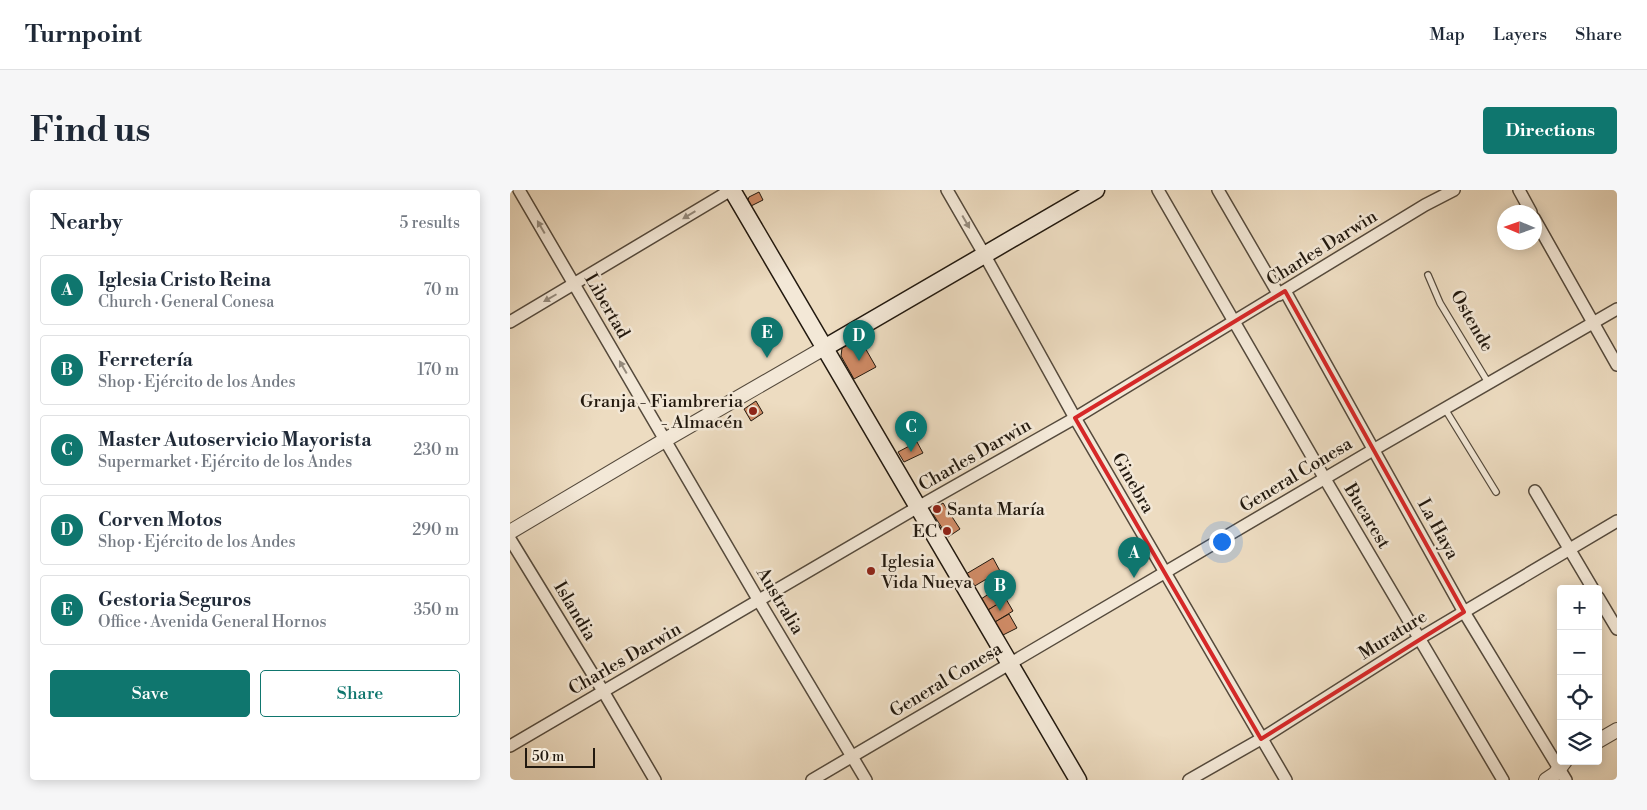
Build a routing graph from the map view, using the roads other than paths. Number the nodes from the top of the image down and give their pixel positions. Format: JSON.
{"nodes":[{"id":1,"x":519,"y":190,"type":"edge"},
{"id":2,"x":732,"y":190,"type":"edge"},
{"id":3,"x":947,"y":190,"type":"edge"},
{"id":4,"x":1096,"y":190,"type":"edge"},
{"id":5,"x":1158,"y":190,"type":"edge"},
{"id":6,"x":1218,"y":190,"type":"edge"},
{"id":7,"x":1454,"y":190,"type":"edge"},
{"id":8,"x":1519,"y":190,"type":"edge"},
{"id":9,"x":1527,"y":205,"type":"edge"},
{"id":10,"x":1542,"y":232,"type":"edge"},
{"id":11,"x":984,"y":254,"type":"junction"},
{"id":12,"x":1428,"y":274,"type":"dead end"},
{"id":13,"x":574,"y":284,"type":"junction"},
{"id":14,"x":1282,"y":293,"type":"junction"},
{"id":15,"x":1617,"y":308,"type":"edge"},
{"id":16,"x":510,"y":322,"type":"edge"},
{"id":17,"x":1234,"y":323,"type":"junction"},
{"id":18,"x":1593,"y":323,"type":"junction"},
{"id":19,"x":826,"y":347,"type":"junction"},
{"id":20,"x":1617,"y":365,"type":"edge"},
{"id":21,"x":1489,"y":384,"type":"junction"},
{"id":22,"x":1446,"y":409,"type":"junction"},
{"id":23,"x":1075,"y":418,"type":"junction"},
{"id":24,"x":665,"y":440,"type":"junction"},
{"id":25,"x":1374,"y":450,"type":"junction"},
{"id":26,"x":1325,"y":479,"type":"junction"},
{"id":27,"x":1535,"y":491,"type":"dead end"},
{"id":28,"x":1496,"y":492,"type":"dead end"},
{"id":29,"x":918,"y":508,"type":"junction"},
{"id":30,"x":1617,"y":521,"type":"edge"},
{"id":31,"x":510,"y":532,"type":"edge"},
{"id":32,"x":510,"y":539,"type":"edge"},
{"id":33,"x":1570,"y":549,"type":"junction"},
{"id":34,"x":1166,"y":573,"type":"junction"},
{"id":35,"x":1592,"y":585,"type":"edge"},
{"id":36,"x":759,"y":601,"type":"junction"},
{"id":37,"x":1602,"y":604,"type":"edge"},
{"id":38,"x":1464,"y":612,"type":"junction"},
{"id":39,"x":1617,"y":629,"type":"edge"},
{"id":40,"x":1420,"y":638,"type":"junction"},
{"id":41,"x":1009,"y":663,"type":"junction"},
{"id":42,"x":603,"y":691,"type":"junction"},
{"id":43,"x":1617,"y":730,"type":"edge"},
{"id":44,"x":1261,"y":739,"type":"junction"},
{"id":45,"x":1602,"y":739,"type":"edge"},
{"id":46,"x":510,"y":746,"type":"edge"},
{"id":47,"x":852,"y":756,"type":"junction"},
{"id":48,"x":1564,"y":770,"type":"edge"},
{"id":49,"x":655,"y":780,"type":"edge"},
{"id":50,"x":812,"y":780,"type":"edge"},
{"id":51,"x":866,"y":780,"type":"edge"},
{"id":52,"x":1078,"y":780,"type":"edge"},
{"id":53,"x":1189,"y":780,"type":"edge"},
{"id":54,"x":1286,"y":780,"type":"edge"},
{"id":55,"x":1503,"y":780,"type":"edge"},
{"id":56,"x":1546,"y":780,"type":"edge"}],
"edges":[{"from":13,"to":1,"type":"street","name":"Libertad","one_way":true},
{"from":2,"to":13,"type":"street","one_way":true},
{"from":2,"to":19,"type":"main road"},
{"from":3,"to":11,"type":"street","name":"Ginebra","one_way":true},
{"from":4,"to":11,"type":"main road"},
{"from":5,"to":17,"type":"street","name":"Bucarest"},
{"from":6,"to":14,"type":"street","name":"La Haya"},
{"from":7,"to":14,"type":"street","name":"Charles Darwin"},
{"from":8,"to":9,"type":"street"},
{"from":10,"to":18,"type":"street"},
{"from":11,"to":19,"type":"main road"},
{"from":11,"to":23,"type":"street","name":"Ginebra"},
{"from":12,"to":21,"type":"lane","name":"Ostende"},
{"from":13,"to":16,"type":"street","one_way":true},
{"from":24,"to":13,"type":"street","name":"Libertad","one_way":true},
{"from":14,"to":17,"type":"street","name":"Charles Darwin"},
{"from":14,"to":25,"type":"street","name":"La Haya"},
{"from":15,"to":18,"type":"street","name":"General Conesa"},
{"from":17,"to":23,"type":"street","name":"Charles Darwin"},
{"from":17,"to":26,"type":"street","name":"Bucarest"},
{"from":18,"to":20,"type":"street"},
{"from":18,"to":21,"type":"street","name":"General Conesa"},
{"from":19,"to":24,"type":"street"},
{"from":19,"to":29,"type":"main road"},
{"from":21,"to":22,"type":"street","name":"General Conesa"},
{"from":22,"to":25,"type":"street","name":"General Conesa"},
{"from":22,"to":28,"type":"lane"},
{"from":23,"to":29,"type":"street","name":"Charles Darwin"},
{"from":23,"to":34,"type":"street","name":"Ginebra"},
{"from":24,"to":31,"type":"street"},
{"from":24,"to":36,"type":"street","name":"Australia"},
{"from":25,"to":26,"type":"street","name":"General Conesa"},
{"from":25,"to":38,"type":"street","name":"La Haya"},
{"from":26,"to":34,"type":"street","name":"General Conesa"},
{"from":26,"to":40,"type":"street","name":"Bucarest"},
{"from":27,"to":33,"type":"street"},
{"from":29,"to":36,"type":"street","name":"Charles Darwin"},
{"from":29,"to":41,"type":"main road"},
{"from":30,"to":33,"type":"street","name":"Murature"},
{"from":32,"to":42,"type":"street","name":"Islandia"},
{"from":33,"to":35,"type":"street"},
{"from":33,"to":38,"type":"street","name":"Murature"},
{"from":34,"to":41,"type":"street","name":"General Conesa"},
{"from":34,"to":44,"type":"street","name":"Ginebra"},
{"from":36,"to":42,"type":"street","name":"Charles Darwin"},
{"from":36,"to":47,"type":"street","name":"Australia"},
{"from":37,"to":39,"type":"street"},
{"from":38,"to":40,"type":"street","name":"Murature"},
{"from":38,"to":48,"type":"street","name":"La Haya"},
{"from":40,"to":44,"type":"street","name":"Murature"},
{"from":40,"to":55,"type":"street","name":"Bucarest"},
{"from":41,"to":47,"type":"street","name":"General Conesa"},
{"from":41,"to":52,"type":"main road"},
{"from":42,"to":46,"type":"street","name":"Charles Darwin"},
{"from":42,"to":49,"type":"street","name":"Islandia"},
{"from":43,"to":45,"type":"street"},
{"from":44,"to":53,"type":"street","name":"Murature"},
{"from":44,"to":54,"type":"street","name":"Ginebra"},
{"from":47,"to":50,"type":"street","name":"General Conesa"},
{"from":47,"to":51,"type":"street","name":"Australia"},
{"from":48,"to":56,"type":"street"}]}
